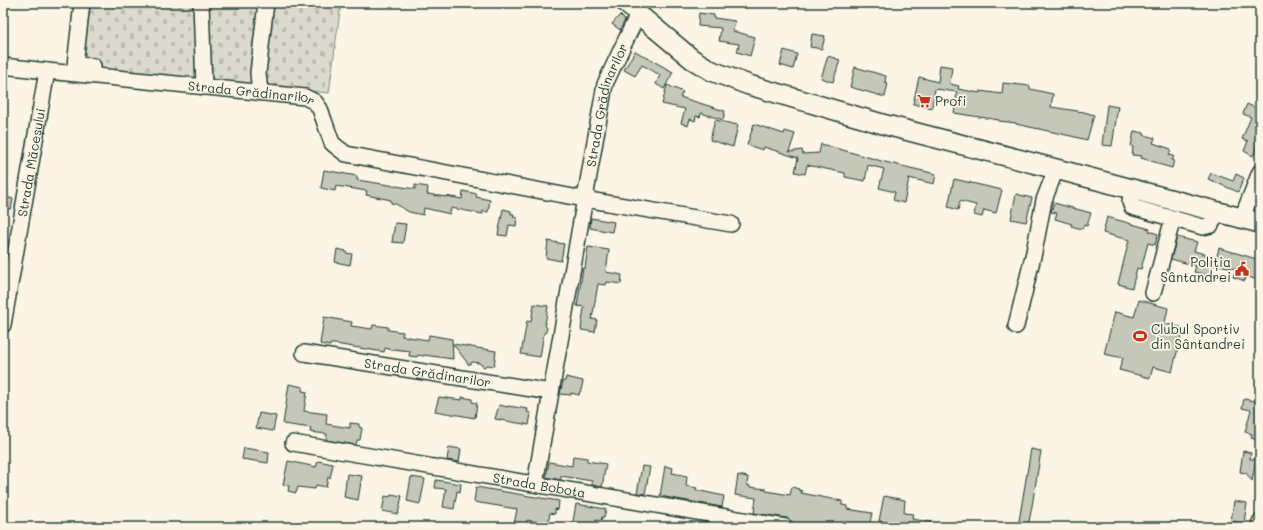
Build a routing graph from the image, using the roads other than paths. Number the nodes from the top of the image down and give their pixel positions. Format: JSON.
{"nodes":[{"id":1,"x":82,"y":3,"type":"edge"},
{"id":2,"x":201,"y":3,"type":"edge"},
{"id":3,"x":266,"y":3,"type":"edge"},
{"id":4,"x":632,"y":9,"type":"edge"},
{"id":5,"x":3,"y":66,"type":"edge"},
{"id":6,"x":47,"y":71,"type":"junction"},
{"id":7,"x":204,"y":82,"type":"junction"},
{"id":8,"x":260,"y":92,"type":"junction"},
{"id":9,"x":1056,"y":169,"type":"junction"},
{"id":10,"x":1260,"y":172,"type":"edge"},
{"id":11,"x":1132,"y":189,"type":"junction"},
{"id":12,"x":584,"y":199,"type":"junction"},
{"id":13,"x":1217,"y":211,"type":"junction"},
{"id":14,"x":1173,"y":218,"type":"junction"},
{"id":15,"x":1242,"y":218,"type":"junction"},
{"id":16,"x":1260,"y":223,"type":"edge"},
{"id":17,"x":731,"y":224,"type":"dead end"},
{"id":18,"x":1154,"y":293,"type":"dead end"},
{"id":19,"x":3,"y":325,"type":"edge"},
{"id":20,"x":1016,"y":326,"type":"dead end"},
{"id":21,"x":304,"y":353,"type":"dead end"},
{"id":22,"x":551,"y":392,"type":"junction"},
{"id":23,"x":294,"y":443,"type":"dead end"},
{"id":24,"x":535,"y":484,"type":"junction"},
{"id":25,"x":1260,"y":522,"type":"edge"},
{"id":26,"x":784,"y":527,"type":"edge"},
{"id":27,"x":1259,"y":527,"type":"edge"}],
"edges":[{"from":1,"to":7,"type":"street"},
{"from":2,"to":7,"type":"street"},
{"from":3,"to":8,"type":"street"},
{"from":4,"to":9,"type":"main road"},
{"from":4,"to":12,"type":"street","name":"Strada Grădinarilor"},
{"from":5,"to":6,"type":"street","name":"Strada Grădinarilor"},
{"from":6,"to":7,"type":"street","name":"Strada Grădinarilor"},
{"from":6,"to":19,"type":"street","name":"Strada Măceșului"},
{"from":7,"to":8,"type":"street","name":"Strada Grădinarilor"},
{"from":8,"to":12,"type":"street","name":"Strada Grădinarilor"},
{"from":9,"to":11,"type":"main road"},
{"from":9,"to":20,"type":"street"},
{"from":10,"to":15,"type":"street"},
{"from":11,"to":13,"type":"main road"},
{"from":11,"to":14,"type":"street"},
{"from":12,"to":17,"type":"street","name":"Strada Grădinarilor"},
{"from":12,"to":22,"type":"street","name":"Strada Grădinarilor"},
{"from":13,"to":14,"type":"street"},
{"from":13,"to":15,"type":"main road"},
{"from":14,"to":18,"type":"street"},
{"from":15,"to":16,"type":"main road"},
{"from":21,"to":22,"type":"street","name":"Strada Grădinarilor"},
{"from":22,"to":24,"type":"street","name":"Strada Grădinarilor"},
{"from":23,"to":24,"type":"street","name":"Strada Bobota"},
{"from":24,"to":26,"type":"street","name":"Strada Bobota"},
{"from":25,"to":27,"type":"street"}]}
